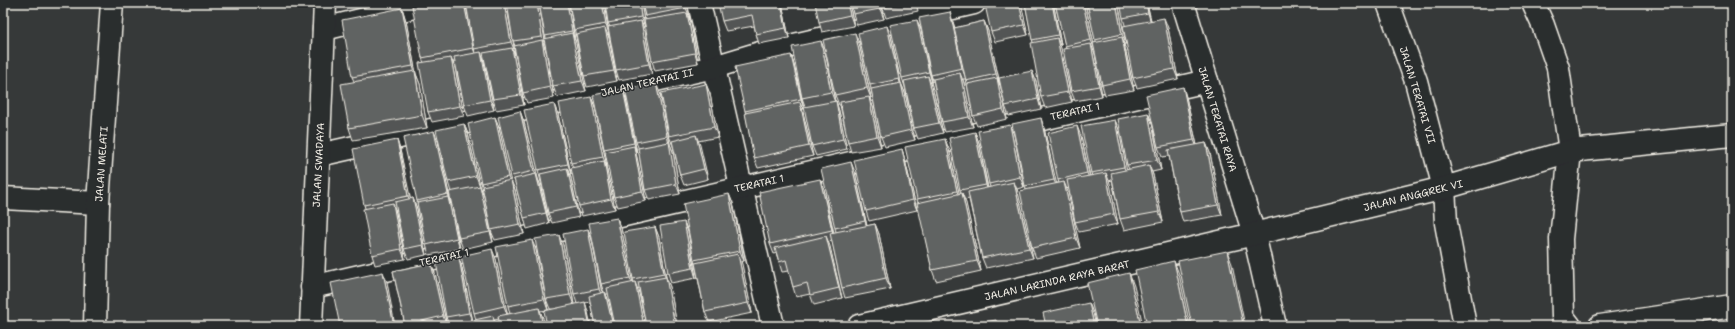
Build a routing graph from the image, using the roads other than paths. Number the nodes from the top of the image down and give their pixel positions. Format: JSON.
{"nodes":[{"id":1,"x":112,"y":3,"type":"edge"},
{"id":2,"x":325,"y":3,"type":"edge"},
{"id":3,"x":430,"y":3,"type":"edge"},
{"id":4,"x":699,"y":3,"type":"edge"},
{"id":5,"x":974,"y":3,"type":"edge"},
{"id":6,"x":1183,"y":3,"type":"edge"},
{"id":7,"x":1388,"y":3,"type":"edge"},
{"id":8,"x":1533,"y":3,"type":"edge"},
{"id":9,"x":324,"y":29,"type":"junction"},
{"id":10,"x":714,"y":67,"type":"junction"},
{"id":11,"x":1207,"y":81,"type":"junction"},
{"id":12,"x":1732,"y":135,"type":"edge"},
{"id":13,"x":1570,"y":151,"type":"junction"},
{"id":14,"x":319,"y":155,"type":"junction"},
{"id":15,"x":741,"y":187,"type":"junction"},
{"id":16,"x":1444,"y":188,"type":"junction"},
{"id":17,"x":3,"y":198,"type":"edge"},
{"id":18,"x":98,"y":203,"type":"junction"},
{"id":19,"x":1254,"y":234,"type":"junction"},
{"id":20,"x":312,"y":287,"type":"junction"},
{"id":21,"x":1732,"y":306,"type":"edge"},
{"id":22,"x":1567,"y":322,"type":"edge"},
{"id":23,"x":95,"y":326,"type":"edge"},
{"id":24,"x":311,"y":326,"type":"edge"},
{"id":25,"x":773,"y":326,"type":"edge"},
{"id":26,"x":860,"y":326,"type":"edge"},
{"id":27,"x":1275,"y":326,"type":"edge"},
{"id":28,"x":1465,"y":326,"type":"edge"},
{"id":29,"x":1600,"y":326,"type":"edge"}],
"edges":[{"from":1,"to":18,"type":"street","name":"JALAN MELATI"},
{"from":2,"to":9,"type":"street","name":"JALAN SWADAYA"},
{"from":3,"to":9,"type":"street"},
{"from":4,"to":10,"type":"street"},
{"from":5,"to":10,"type":"street","name":"JALAN TERATAI II"},
{"from":6,"to":11,"type":"street","name":"JALAN TERATAI RAYA"},
{"from":7,"to":16,"type":"street","name":"JALAN TERATAI VII"},
{"from":8,"to":13,"type":"street"},
{"from":9,"to":14,"type":"street","name":"JALAN SWADAYA"},
{"from":10,"to":14,"type":"street","name":"JALAN TERATAI II"},
{"from":10,"to":15,"type":"street"},
{"from":11,"to":15,"type":"street","name":"TERATAI 1"},
{"from":11,"to":19,"type":"street","name":"JALAN TERATAI RAYA"},
{"from":12,"to":13,"type":"street","name":"JALAN ANGGREK VI"},
{"from":13,"to":16,"type":"street","name":"JALAN ANGGREK VI"},
{"from":13,"to":22,"type":"street"},
{"from":14,"to":20,"type":"street","name":"JALAN SWADAYA"},
{"from":15,"to":20,"type":"street","name":"TERATAI 1"},
{"from":15,"to":25,"type":"street"},
{"from":16,"to":19,"type":"street","name":"JALAN ANGGREK VI"},
{"from":16,"to":28,"type":"street","name":"JALAN TERATAI VII"},
{"from":17,"to":18,"type":"street"},
{"from":18,"to":23,"type":"street","name":"JALAN MELATI"},
{"from":19,"to":26,"type":"street","name":"JALAN LARINDA RAYA BARAT"},
{"from":19,"to":27,"type":"street","name":"JALAN TERATAI RAYA"},
{"from":20,"to":24,"type":"street","name":"JALAN SWADAYA"},
{"from":21,"to":29,"type":"street"}]}
